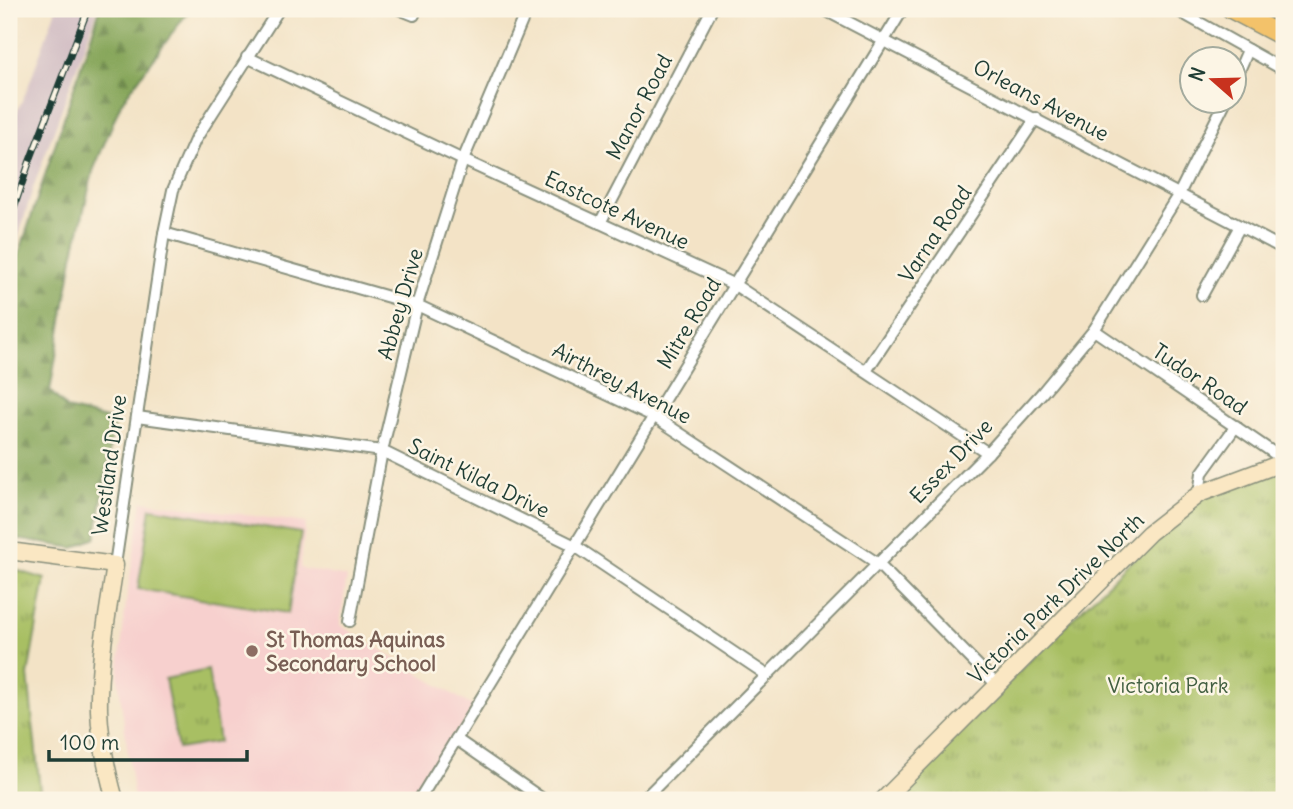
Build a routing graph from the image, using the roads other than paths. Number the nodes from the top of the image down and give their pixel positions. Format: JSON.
{"nodes":[{"id":1,"x":279,"y":9,"type":"edge"},
{"id":2,"x":399,"y":9,"type":"edge"},
{"id":3,"x":527,"y":9,"type":"edge"},
{"id":4,"x":712,"y":9,"type":"edge"},
{"id":5,"x":823,"y":9,"type":"edge"},
{"id":6,"x":904,"y":9,"type":"edge"},
{"id":7,"x":1175,"y":9,"type":"edge"},
{"id":8,"x":1231,"y":9,"type":"edge"},
{"id":9,"x":1274,"y":9,"type":"edge"},
{"id":10,"x":1284,"y":14,"type":"edge"},
{"id":11,"x":414,"y":15,"type":"dead end"},
{"id":12,"x":1284,"y":37,"type":"edge"},
{"id":13,"x":884,"y":40,"type":"junction"},
{"id":14,"x":1241,"y":46,"type":"edge"},
{"id":15,"x":1248,"y":50,"type":"edge"},
{"id":16,"x":247,"y":57,"type":"junction"},
{"id":17,"x":1284,"y":70,"type":"edge"},
{"id":18,"x":1218,"y":116,"type":"edge"},
{"id":19,"x":1036,"y":118,"type":"junction"},
{"id":20,"x":463,"y":160,"type":"junction"},
{"id":21,"x":1179,"y":194,"type":"junction"},
{"id":22,"x":600,"y":223,"type":"junction"},
{"id":23,"x":1240,"y":226,"type":"junction"},
{"id":24,"x":164,"y":233,"type":"junction"},
{"id":25,"x":1284,"y":249,"type":"edge"},
{"id":26,"x":735,"y":285,"type":"junction"},
{"id":27,"x":1202,"y":295,"type":"dead end"},
{"id":28,"x":417,"y":305,"type":"junction"},
{"id":29,"x":1094,"y":330,"type":"junction"},
{"id":30,"x":866,"y":371,"type":"junction"},
{"id":31,"x":655,"y":416,"type":"junction"},
{"id":32,"x":137,"y":418,"type":"junction"},
{"id":33,"x":1236,"y":426,"type":"junction"},
{"id":34,"x":382,"y":451,"type":"junction"},
{"id":35,"x":988,"y":453,"type":"junction"},
{"id":36,"x":1284,"y":461,"type":"edge"},
{"id":37,"x":1199,"y":494,"type":"junction"},
{"id":38,"x":575,"y":546,"type":"junction"},
{"id":39,"x":9,"y":551,"type":"edge"},
{"id":40,"x":877,"y":563,"type":"junction"},
{"id":41,"x":115,"y":565,"type":"junction"},
{"id":42,"x":350,"y":621,"type":"dead end"},
{"id":43,"x":766,"y":675,"type":"junction"},
{"id":44,"x":997,"y":685,"type":"junction"},
{"id":45,"x":456,"y":739,"type":"junction"},
{"id":46,"x":115,"y":800,"type":"edge"},
{"id":47,"x":419,"y":800,"type":"edge"},
{"id":48,"x":544,"y":800,"type":"edge"},
{"id":49,"x":643,"y":800,"type":"edge"},
{"id":50,"x":883,"y":800,"type":"edge"}],
"edges":[{"from":1,"to":16,"type":"street","name":"Westland Drive"},
{"from":2,"to":11,"type":"street"},
{"from":3,"to":20,"type":"street","name":"Abbey Drive"},
{"from":4,"to":22,"type":"street","name":"Manor Road"},
{"from":5,"to":13,"type":"street","name":"Orleans Avenue"},
{"from":6,"to":13,"type":"street","name":"Mitre Road"},
{"from":7,"to":14,"type":"street"},
{"from":8,"to":12,"type":"main road"},
{"from":9,"to":10,"type":"main road"},
{"from":13,"to":19,"type":"street","name":"Orleans Avenue"},
{"from":13,"to":26,"type":"street","name":"Mitre Road"},
{"from":15,"to":17,"type":"street"},
{"from":16,"to":20,"type":"street","name":"Eastcote Avenue"},
{"from":16,"to":24,"type":"street","name":"Westland Drive"},
{"from":18,"to":21,"type":"street","name":"Essex Drive"},
{"from":19,"to":21,"type":"street","name":"Orleans Avenue"},
{"from":19,"to":30,"type":"street","name":"Varna Road"},
{"from":20,"to":22,"type":"street","name":"Eastcote Avenue"},
{"from":20,"to":28,"type":"street","name":"Abbey Drive"},
{"from":21,"to":23,"type":"street","name":"Orleans Avenue"},
{"from":21,"to":29,"type":"street","name":"Essex Drive"},
{"from":22,"to":26,"type":"street","name":"Eastcote Avenue"},
{"from":23,"to":25,"type":"street","name":"Orleans Avenue"},
{"from":23,"to":27,"type":"street"},
{"from":24,"to":28,"type":"street","name":"Airthrey Avenue"},
{"from":24,"to":32,"type":"street","name":"Westland Drive"},
{"from":26,"to":30,"type":"street","name":"Eastcote Avenue"},
{"from":26,"to":31,"type":"street","name":"Mitre Road"},
{"from":28,"to":31,"type":"street","name":"Airthrey Avenue"},
{"from":28,"to":34,"type":"street","name":"Abbey Drive"},
{"from":29,"to":33,"type":"street","name":"Tudor Road"},
{"from":29,"to":35,"type":"street","name":"Essex Drive"},
{"from":30,"to":35,"type":"street","name":"Eastcote Avenue"},
{"from":31,"to":38,"type":"street","name":"Mitre Road"},
{"from":31,"to":40,"type":"street","name":"Airthrey Avenue"},
{"from":32,"to":34,"type":"street","name":"Saint Kilda Drive"},
{"from":32,"to":41,"type":"street","name":"Westland Drive"},
{"from":33,"to":36,"type":"street","name":"Tudor Road"},
{"from":33,"to":37,"type":"street"},
{"from":34,"to":38,"type":"street","name":"Saint Kilda Drive"},
{"from":34,"to":42,"type":"street","name":"Abbey Drive"},
{"from":35,"to":40,"type":"street","name":"Essex Drive"},
{"from":36,"to":37,"type":"street","name":"Victoria Park Drive North"},
{"from":37,"to":44,"type":"street","name":"Victoria Park Drive North"},
{"from":38,"to":43,"type":"street","name":"Saint Kilda Drive"},
{"from":38,"to":45,"type":"street","name":"Mitre Road"},
{"from":39,"to":41,"type":"street"},
{"from":40,"to":43,"type":"street","name":"Essex Drive"},
{"from":40,"to":44,"type":"street","name":"Airthrey Avenue"},
{"from":41,"to":46,"type":"street","name":"Westland Drive"},
{"from":43,"to":49,"type":"street","name":"Essex Drive"},
{"from":44,"to":50,"type":"street","name":"Victoria Park Drive North"},
{"from":45,"to":47,"type":"street","name":"Mitre Road"},
{"from":45,"to":48,"type":"street"}]}
